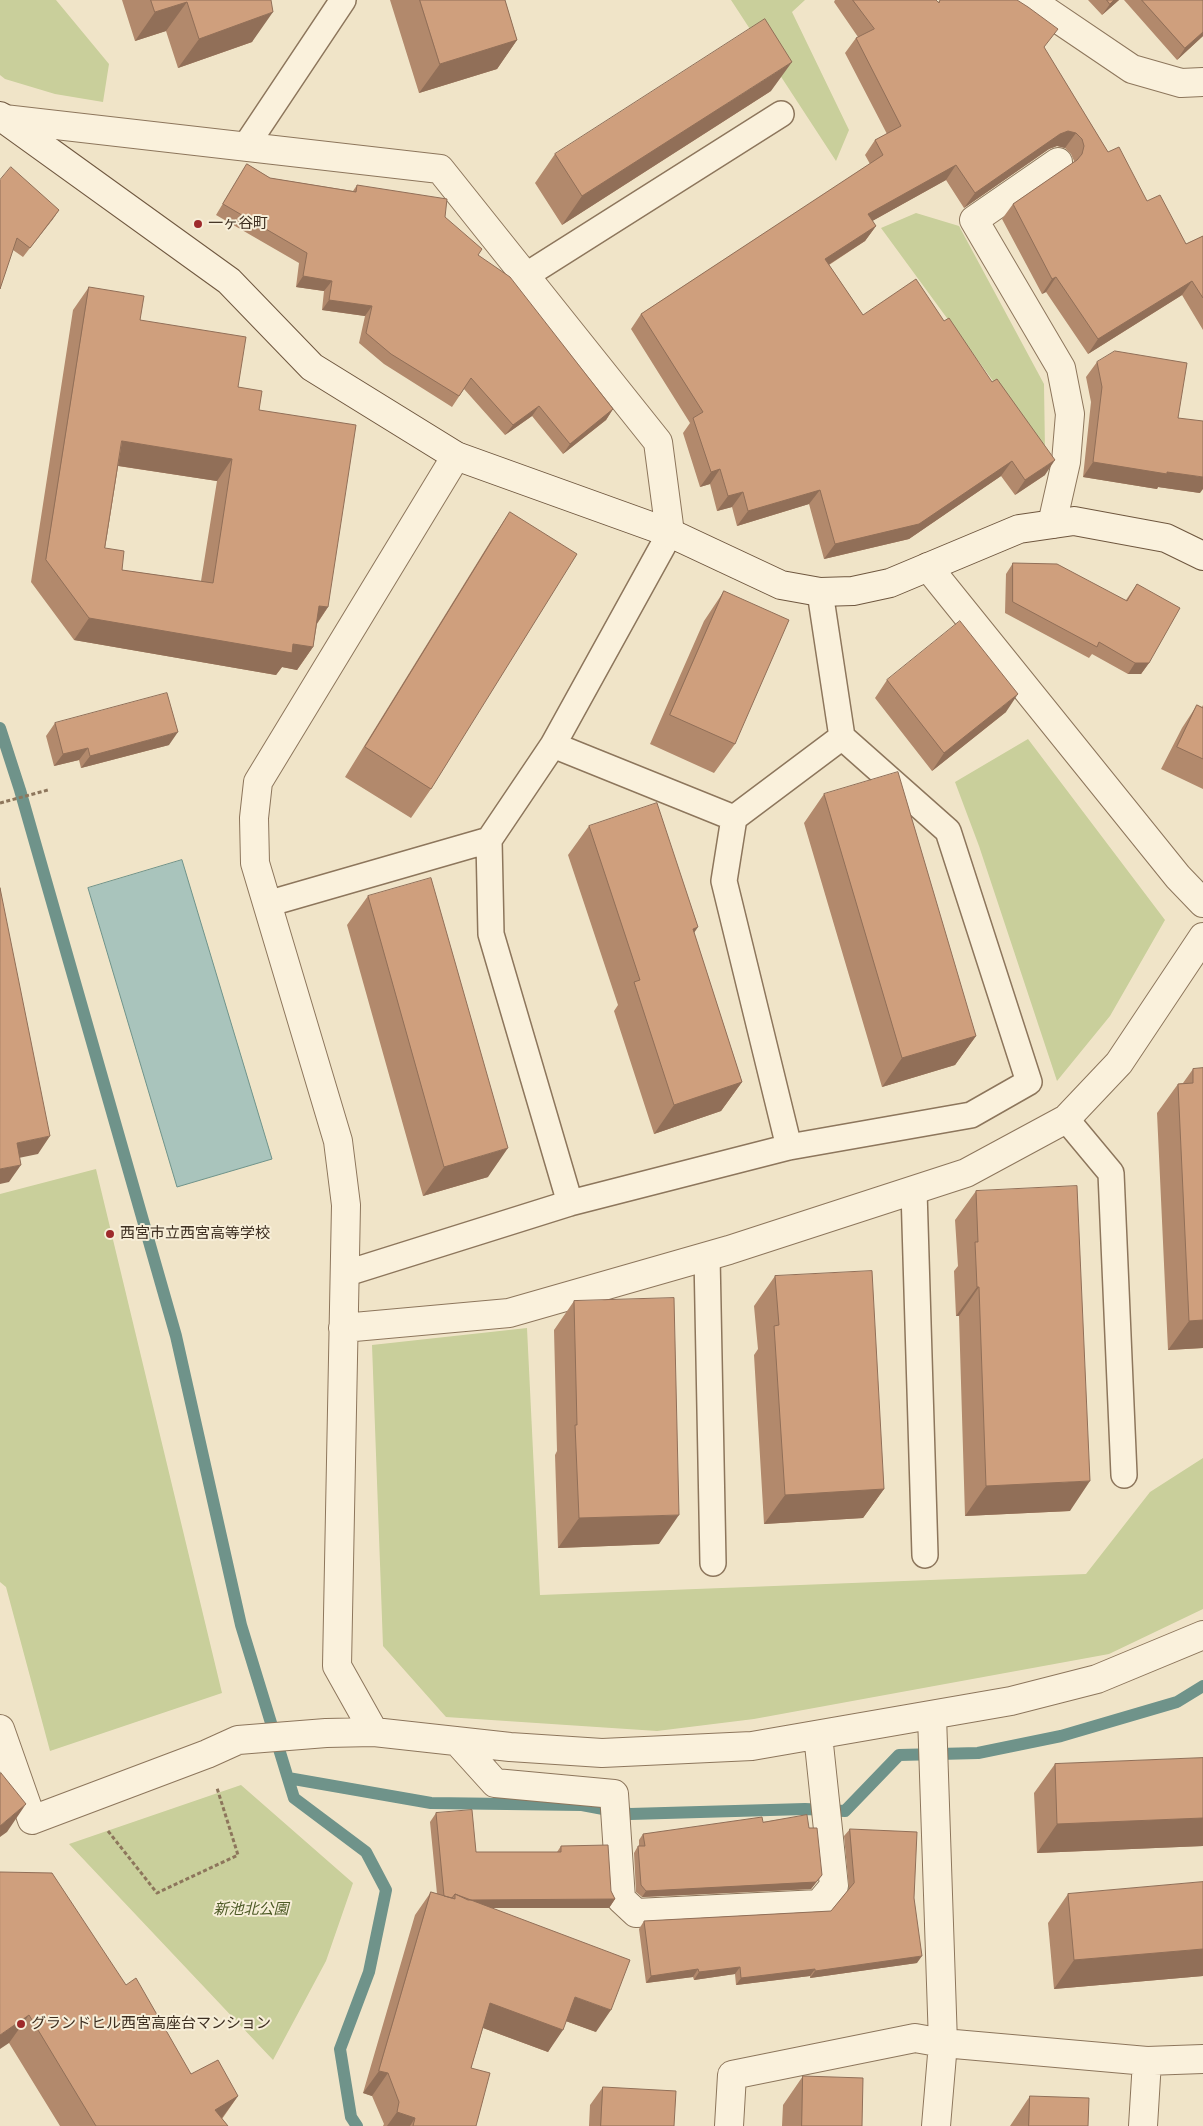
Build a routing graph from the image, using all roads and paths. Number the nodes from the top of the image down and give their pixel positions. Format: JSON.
{"nodes":[{"id":1,"x":343,"y":0,"type":"edge"},
{"id":2,"x":1030,"y":0,"type":"edge"},
{"id":3,"x":1203,"y":82,"type":"edge"},
{"id":4,"x":781,"y":114,"type":"edge"},
{"id":5,"x":2,"y":118,"type":"edge"},
{"id":6,"x":245,"y":147,"type":"junction"},
{"id":7,"x":1058,"y":162,"type":"dead end"},
{"id":8,"x":525,"y":276,"type":"junction"},
{"id":9,"x":456,"y":456,"type":"junction"},
{"id":10,"x":1052,"y":524,"type":"junction"},
{"id":11,"x":670,"y":533,"type":"junction"},
{"id":12,"x":1203,"y":556,"type":"edge"},
{"id":13,"x":928,"y":567,"type":"junction"},
{"id":14,"x":820,"y":592,"type":"junction"},
{"id":15,"x":842,"y":738,"type":"junction"},
{"id":16,"x":553,"y":745,"type":"junction"},
{"id":17,"x":48,"y":790,"type":"dead end"},
{"id":18,"x":0,"y":803,"type":"edge"},
{"id":19,"x":734,"y":818,"type":"junction"},
{"id":20,"x":490,"y":840,"type":"junction"},
{"id":21,"x":1203,"y":903,"type":"edge"},
{"id":22,"x":267,"y":904,"type":"junction"},
{"id":23,"x":1203,"y":937,"type":"edge"},
{"id":24,"x":1066,"y":1119,"type":"junction"},
{"id":25,"x":789,"y":1147,"type":"junction"},
{"id":26,"x":914,"y":1190,"type":"junction"},
{"id":27,"x":570,"y":1203,"type":"junction"},
{"id":28,"x":707,"y":1256,"type":"junction"},
{"id":29,"x":344,"y":1274,"type":"junction"},
{"id":30,"x":343,"y":1328,"type":"junction"},
{"id":31,"x":1124,"y":1475,"type":"dead end"},
{"id":32,"x":925,"y":1555,"type":"dead end"},
{"id":33,"x":713,"y":1563,"type":"dead end"},
{"id":34,"x":1203,"y":1635,"type":"edge"},
{"id":35,"x":932,"y":1716,"type":"junction"},
{"id":36,"x":0,"y":1729,"type":"edge"},
{"id":37,"x":374,"y":1732,"type":"junction"},
{"id":38,"x":818,"y":1735,"type":"junction"},
{"id":39,"x":457,"y":1741,"type":"junction"},
{"id":40,"x":207,"y":1754,"type":"junction"},
{"id":41,"x":84,"y":1800,"type":"junction"},
{"id":42,"x":943,"y":2043,"type":"junction"},
{"id":43,"x":1203,"y":2058,"type":"edge"},
{"id":44,"x":1147,"y":2061,"type":"junction"},
{"id":45,"x":729,"y":2126,"type":"edge"},
{"id":46,"x":936,"y":2126,"type":"edge"},
{"id":47,"x":1142,"y":2126,"type":"edge"}],
"edges":[{"from":1,"to":6,"type":"lane"},
{"from":2,"to":3,"type":"street"},
{"from":4,"to":8,"type":"lane"},
{"from":5,"to":6,"type":"street"},
{"from":5,"to":9,"type":"street"},
{"from":6,"to":8,"type":"street"},
{"from":7,"to":10,"type":"street"},
{"from":8,"to":11,"type":"street"},
{"from":9,"to":11,"type":"street"},
{"from":9,"to":22,"type":"street"},
{"from":10,"to":12,"type":"street"},
{"from":10,"to":13,"type":"street"},
{"from":11,"to":14,"type":"street"},
{"from":11,"to":16,"type":"lane"},
{"from":13,"to":14,"type":"street"},
{"from":13,"to":21,"type":"street"},
{"from":14,"to":15,"type":"lane"},
{"from":15,"to":19,"type":"lane"},
{"from":15,"to":25,"type":"lane"},
{"from":16,"to":19,"type":"lane"},
{"from":16,"to":20,"type":"lane"},
{"from":17,"to":18,"type":"path"},
{"from":19,"to":25,"type":"lane"},
{"from":20,"to":22,"type":"lane"},
{"from":20,"to":27,"type":"lane"},
{"from":22,"to":29,"type":"street"},
{"from":23,"to":24,"type":"street"},
{"from":24,"to":26,"type":"street"},
{"from":24,"to":31,"type":"lane"},
{"from":25,"to":27,"type":"lane"},
{"from":26,"to":28,"type":"street"},
{"from":26,"to":32,"type":"lane"},
{"from":27,"to":29,"type":"lane"},
{"from":28,"to":30,"type":"street"},
{"from":28,"to":33,"type":"lane"},
{"from":29,"to":30,"type":"street"},
{"from":30,"to":37,"type":"street"},
{"from":34,"to":35,"type":"street"},
{"from":35,"to":38,"type":"street"},
{"from":35,"to":42,"type":"street"},
{"from":36,"to":41,"type":"street"},
{"from":37,"to":39,"type":"street"},
{"from":37,"to":40,"type":"street"},
{"from":38,"to":39,"type":"street"},
{"from":38,"to":39,"type":"street"},
{"from":40,"to":41,"type":"street"},
{"from":40,"to":41,"type":"path"},
{"from":42,"to":44,"type":"street"},
{"from":42,"to":45,"type":"street"},
{"from":42,"to":46,"type":"street"},
{"from":43,"to":44,"type":"street"},
{"from":44,"to":47,"type":"street"}]}
